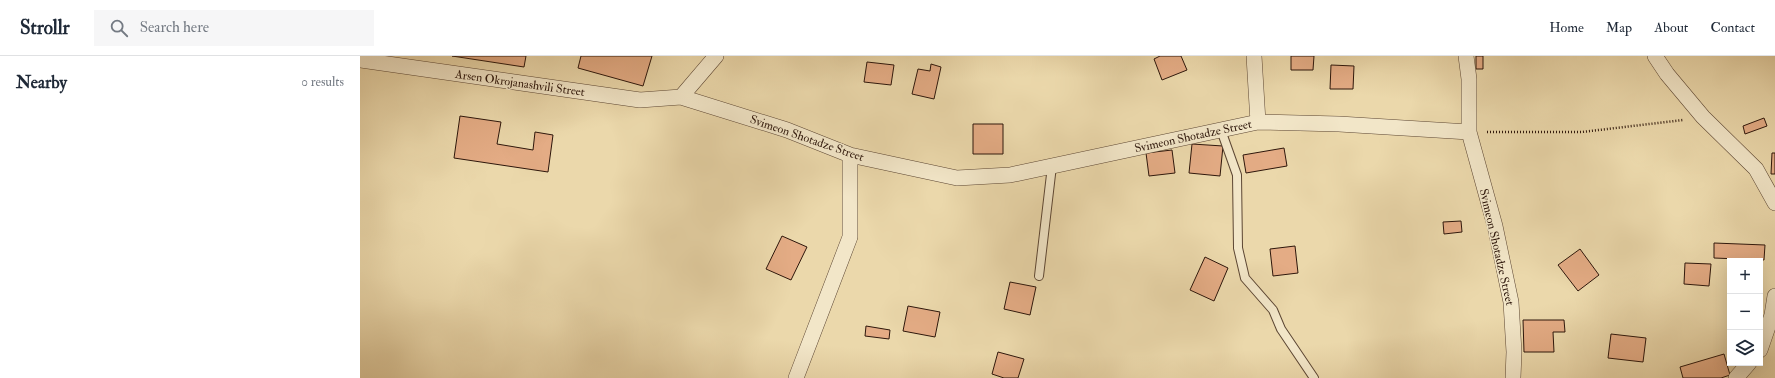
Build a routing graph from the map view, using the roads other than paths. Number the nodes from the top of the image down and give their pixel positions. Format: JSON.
{"nodes":[{"id":1,"x":716,"y":56,"type":"edge"},
{"id":2,"x":1254,"y":56,"type":"edge"},
{"id":3,"x":1466,"y":56,"type":"edge"},
{"id":4,"x":1655,"y":56,"type":"edge"},
{"id":5,"x":360,"y":60,"type":"edge"},
{"id":6,"x":382,"y":60,"type":"edge"},
{"id":7,"x":681,"y":97,"type":"junction"},
{"id":8,"x":1258,"y":122,"type":"junction"},
{"id":9,"x":1221,"y":130,"type":"junction"},
{"id":10,"x":1469,"y":132,"type":"junction"},
{"id":11,"x":850,"y":155,"type":"junction"},
{"id":12,"x":1052,"y":166,"type":"junction"},
{"id":13,"x":1775,"y":203,"type":"edge"},
{"id":14,"x":1039,"y":276,"type":"dead end"},
{"id":15,"x":1775,"y":296,"type":"edge"},
{"id":16,"x":1772,"y":325,"type":"edge"},
{"id":17,"x":1763,"y":344,"type":"edge"},
{"id":18,"x":1746,"y":366,"type":"edge"},
{"id":19,"x":796,"y":378,"type":"edge"},
{"id":20,"x":1314,"y":378,"type":"edge"},
{"id":21,"x":1513,"y":378,"type":"edge"},
{"id":22,"x":1736,"y":378,"type":"edge"}],
"edges":[{"from":1,"to":7,"type":"street"},
{"from":2,"to":8,"type":"street"},
{"from":3,"to":10,"type":"street"},
{"from":4,"to":13,"type":"street"},
{"from":5,"to":6,"type":"street","name":"Arsen Okrojanashvili Street"},
{"from":6,"to":7,"type":"street","name":"Arsen Okrojanashvili Street"},
{"from":7,"to":11,"type":"street","name":"Svimeon Shotadze Street"},
{"from":8,"to":9,"type":"street","name":"Svimeon Shotadze Street"},
{"from":8,"to":10,"type":"street","name":"Svimeon Shotadze Street"},
{"from":9,"to":12,"type":"street","name":"Svimeon Shotadze Street"},
{"from":9,"to":20,"type":"lane"},
{"from":10,"to":21,"type":"street","name":"Svimeon Shotadze Street"},
{"from":11,"to":12,"type":"street","name":"Svimeon Shotadze Street"},
{"from":11,"to":19,"type":"street"},
{"from":12,"to":14,"type":"lane"},
{"from":15,"to":16,"type":"street"},
{"from":16,"to":17,"type":"street"},
{"from":18,"to":22,"type":"street"}]}
